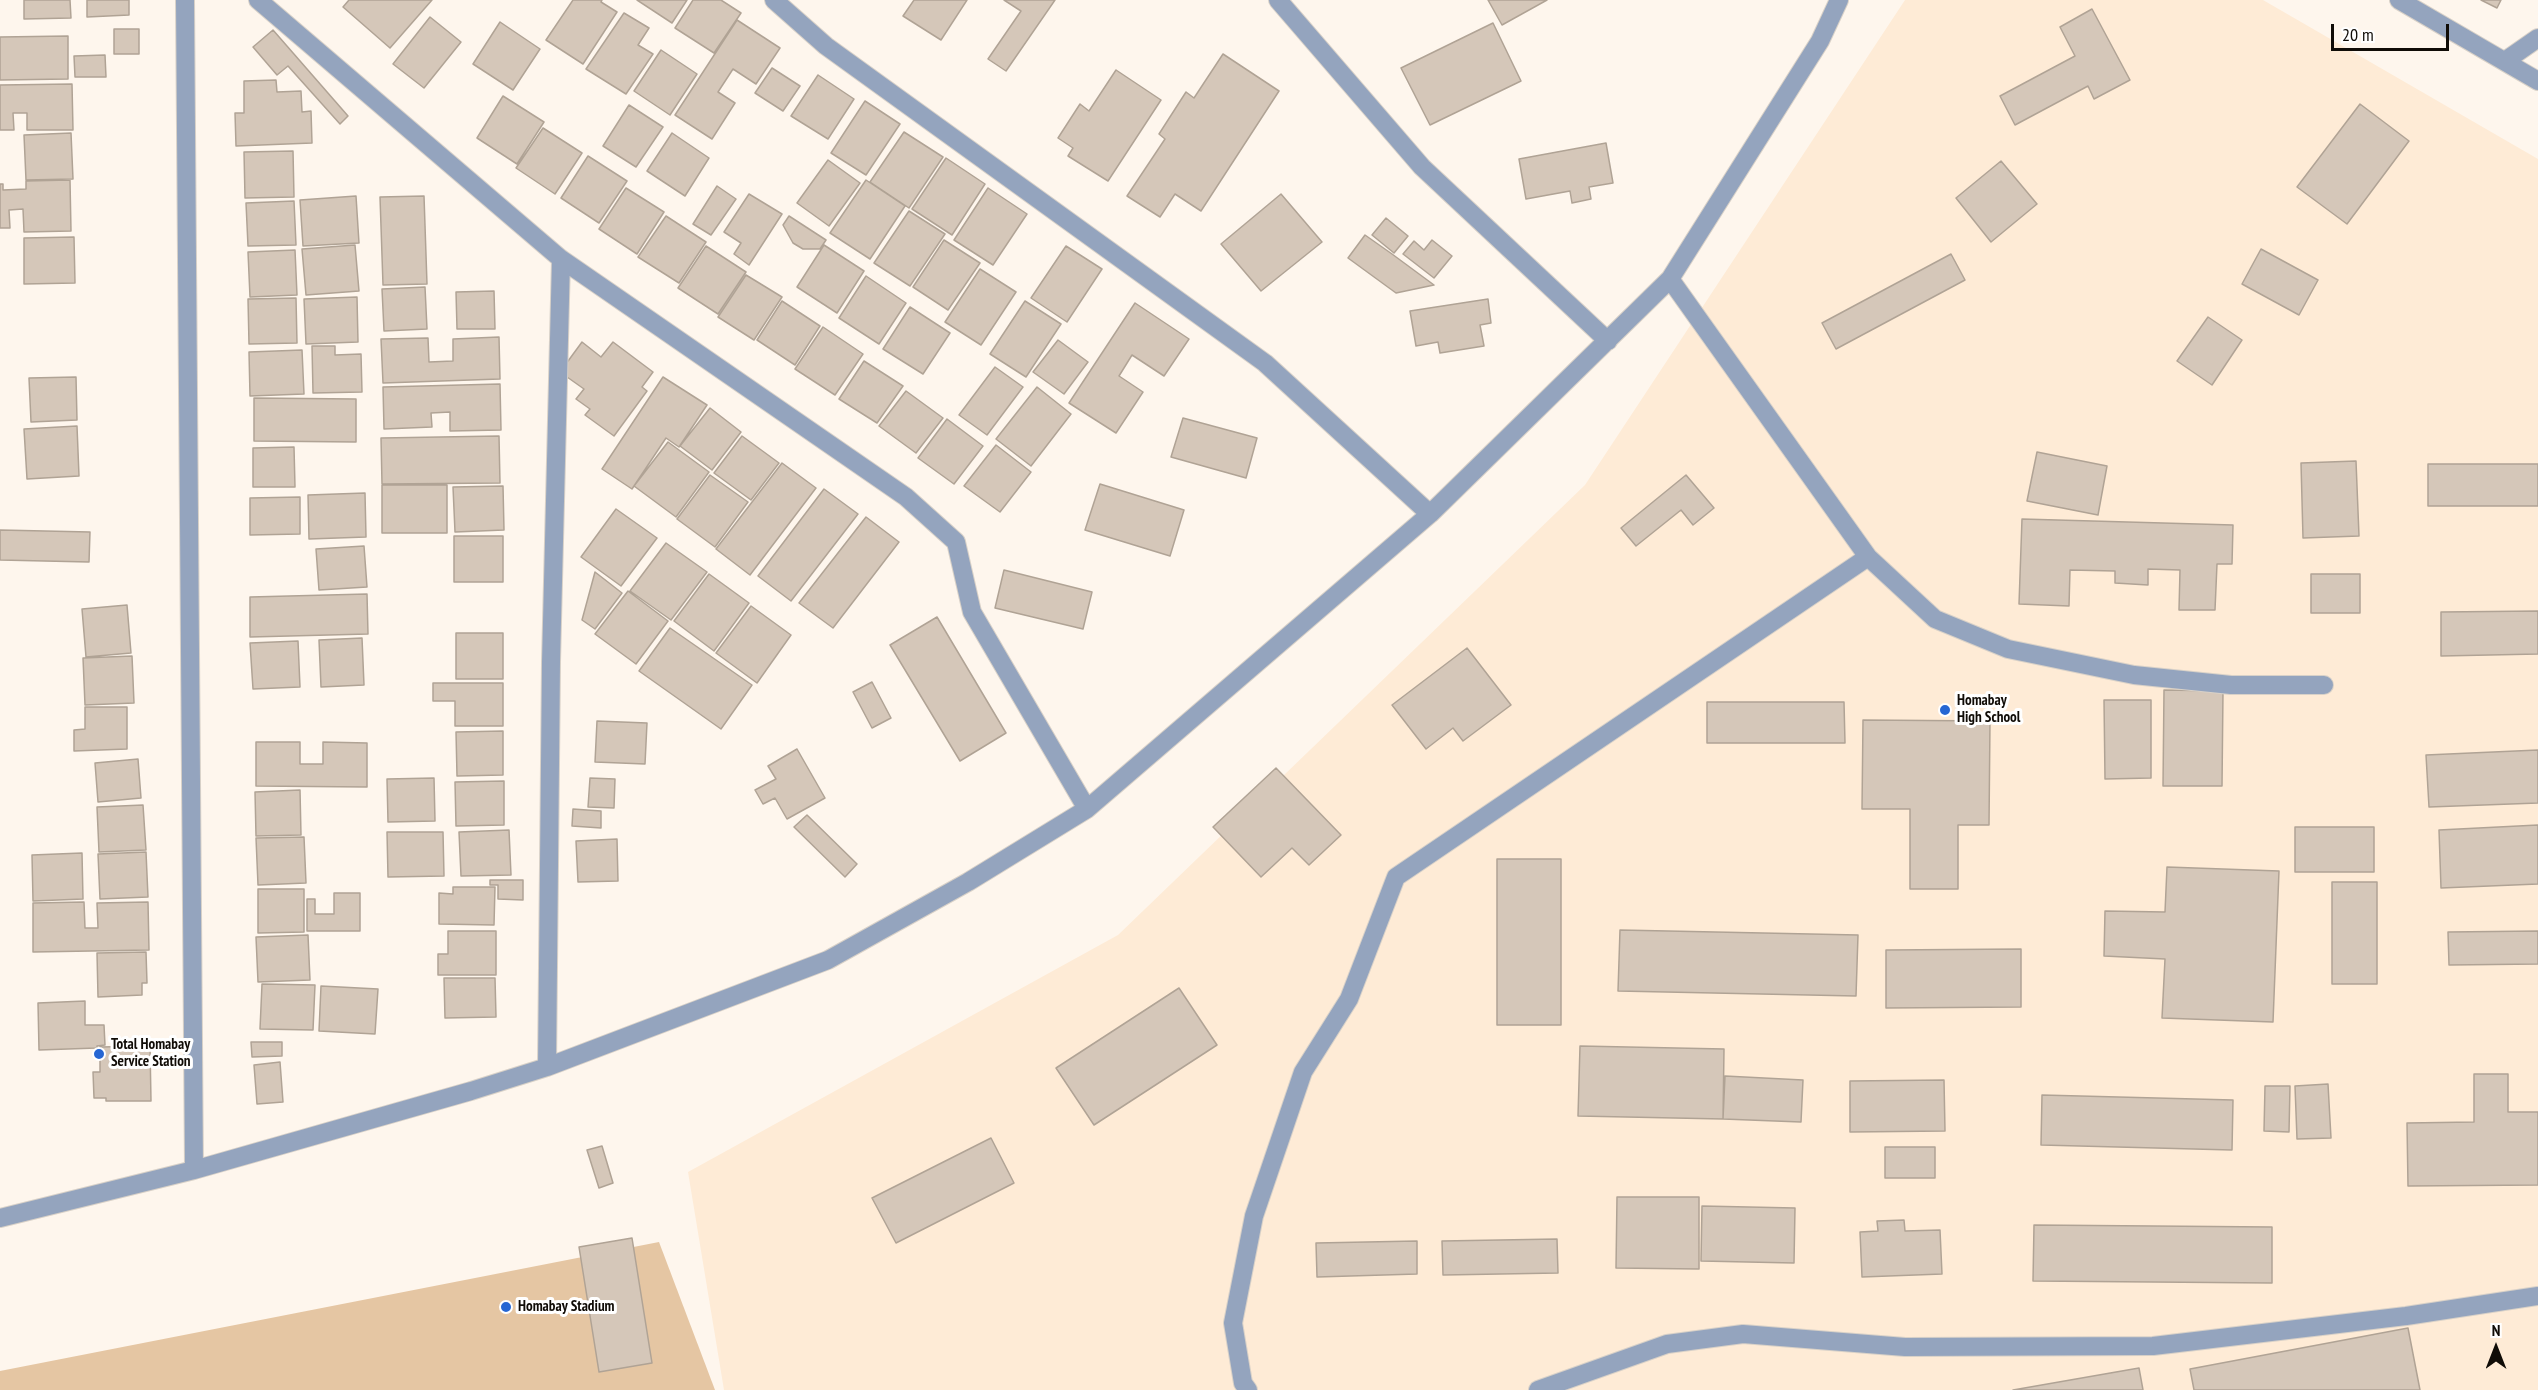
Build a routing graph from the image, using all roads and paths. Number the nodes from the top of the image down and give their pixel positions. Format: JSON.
{"nodes":[{"id":1,"x":184,"y":0,"type":"edge"},
{"id":2,"x":258,"y":0,"type":"edge"},
{"id":3,"x":774,"y":0,"type":"edge"},
{"id":4,"x":1278,"y":0,"type":"edge"},
{"id":5,"x":1839,"y":0,"type":"edge"},
{"id":6,"x":2399,"y":0,"type":"edge"},
{"id":7,"x":2538,"y":38,"type":"edge"},
{"id":8,"x":2505,"y":61,"type":"junction"},
{"id":9,"x":2538,"y":81,"type":"edge"},
{"id":10,"x":561,"y":259,"type":"junction"},
{"id":11,"x":1670,"y":279,"type":"junction"},
{"id":12,"x":1608,"y":341,"type":"junction"},
{"id":13,"x":1430,"y":513,"type":"junction"},
{"id":14,"x":1868,"y":557,"type":"junction"},
{"id":15,"x":2324,"y":685,"type":"dead end"},
{"id":16,"x":1087,"y":809,"type":"junction"},
{"id":17,"x":548,"y":1067,"type":"junction"},
{"id":18,"x":195,"y":1170,"type":"junction"},
{"id":19,"x":0,"y":1218,"type":"edge"},
{"id":20,"x":2538,"y":1296,"type":"edge"},
{"id":21,"x":1248,"y":1390,"type":"edge"},
{"id":22,"x":1538,"y":1390,"type":"edge"}],
"edges":[{"from":1,"to":18,"type":"street"},
{"from":2,"to":10,"type":"street"},
{"from":3,"to":13,"type":"street"},
{"from":4,"to":12,"type":"street"},
{"from":5,"to":11,"type":"street"},
{"from":6,"to":8,"type":"street"},
{"from":7,"to":8,"type":"street"},
{"from":8,"to":9,"type":"street"},
{"from":10,"to":16,"type":"street"},
{"from":10,"to":17,"type":"street"},
{"from":11,"to":12,"type":"street"},
{"from":11,"to":14,"type":"street"},
{"from":12,"to":13,"type":"street"},
{"from":13,"to":16,"type":"street"},
{"from":14,"to":15,"type":"street"},
{"from":14,"to":21,"type":"street"},
{"from":16,"to":17,"type":"street"},
{"from":17,"to":18,"type":"street"},
{"from":18,"to":19,"type":"street"},
{"from":20,"to":22,"type":"street"}]}
